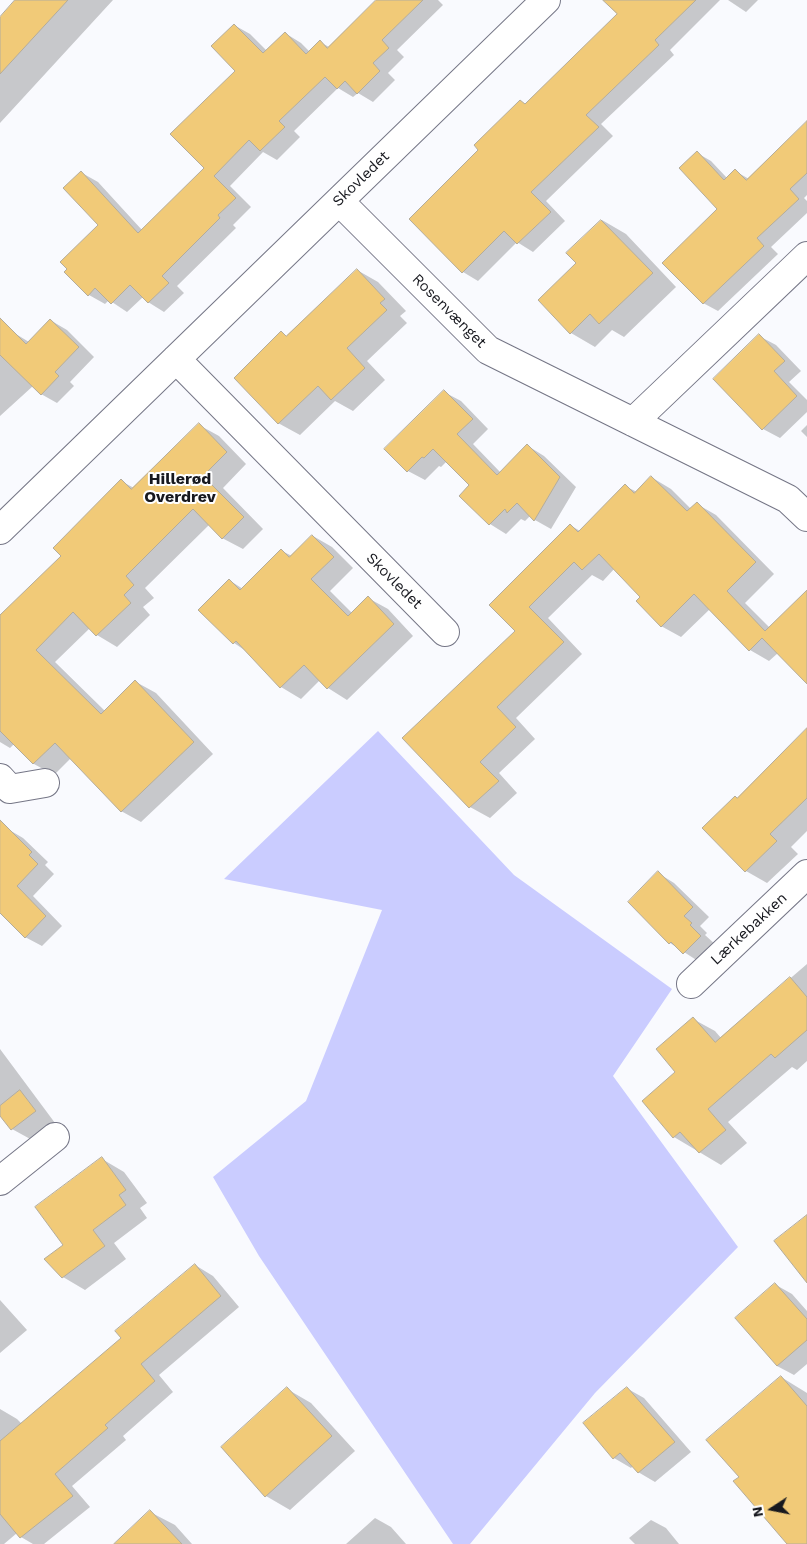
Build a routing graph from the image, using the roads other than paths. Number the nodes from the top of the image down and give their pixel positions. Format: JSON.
{"nodes":[{"id":1,"x":546,"y":0,"type":"edge"},
{"id":2,"x":338,"y":201,"type":"junction"},
{"id":3,"x":807,"y":256,"type":"edge"},
{"id":4,"x":176,"y":359,"type":"junction"},
{"id":5,"x":633,"y":422,"type":"junction"},
{"id":6,"x":807,"y":517,"type":"edge"},
{"id":7,"x":0,"y":530,"type":"edge"},
{"id":8,"x":444,"y":632,"type":"dead end"},
{"id":9,"x":0,"y":778,"type":"edge"},
{"id":10,"x":46,"y":783,"type":"dead end"},
{"id":11,"x":807,"y":874,"type":"edge"},
{"id":12,"x":691,"y":984,"type":"dead end"},
{"id":13,"x":55,"y":1137,"type":"dead end"},
{"id":14,"x":0,"y":1181,"type":"edge"}],
"edges":[{"from":1,"to":2,"type":"street","name":"Skovledet"},
{"from":2,"to":4,"type":"street","name":"Skovledet"},
{"from":2,"to":5,"type":"street","name":"Rosenvænget"},
{"from":3,"to":5,"type":"street"},
{"from":4,"to":7,"type":"street","name":"Skovledet"},
{"from":4,"to":8,"type":"street","name":"Skovledet"},
{"from":5,"to":6,"type":"street","name":"Rosenvænget"},
{"from":9,"to":10,"type":"street"},
{"from":11,"to":12,"type":"street","name":"Lærkebakken"},
{"from":13,"to":14,"type":"street"}]}
